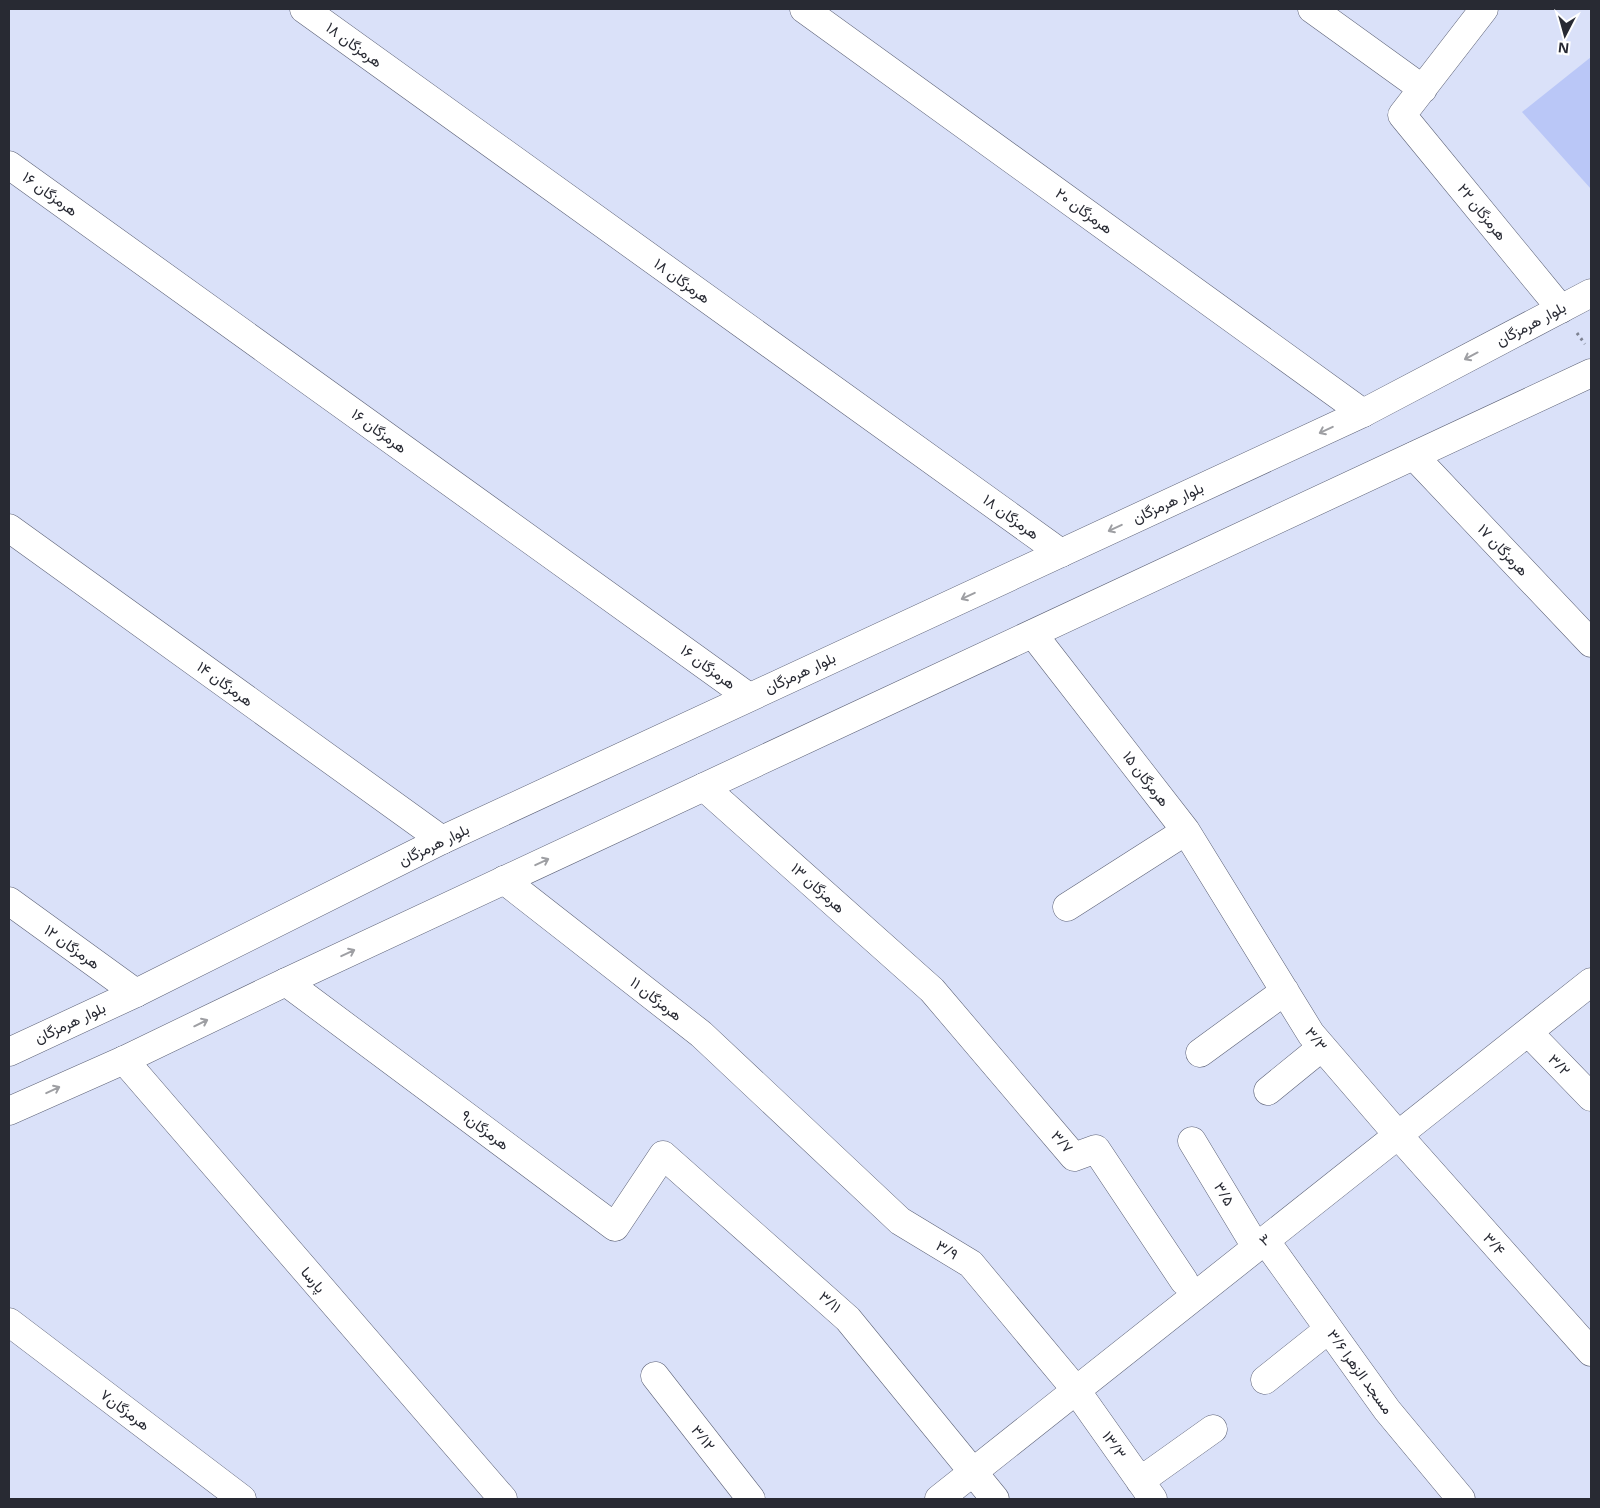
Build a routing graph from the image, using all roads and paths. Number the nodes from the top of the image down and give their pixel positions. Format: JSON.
{"nodes":[{"id":1,"x":304,"y":9,"type":"edge"},
{"id":2,"x":804,"y":9,"type":"edge"},
{"id":3,"x":1312,"y":9,"type":"edge"},
{"id":4,"x":1484,"y":9,"type":"edge"},
{"id":5,"x":1423,"y":89,"type":"junction"},
{"id":6,"x":9,"y":165,"type":"edge"},
{"id":7,"x":1591,"y":293,"type":"edge"},
{"id":8,"x":1561,"y":309,"type":"junction"},
{"id":9,"x":1591,"y":374,"type":"edge"},
{"id":10,"x":1363,"y":412,"type":"junction"},
{"id":11,"x":1414,"y":456,"type":"junction"},
{"id":12,"x":9,"y":528,"type":"edge"},
{"id":13,"x":1061,"y":553,"type":"junction"},
{"id":14,"x":1033,"y":634,"type":"junction"},
{"id":15,"x":1591,"y":643,"type":"edge"},
{"id":16,"x":749,"y":696,"type":"junction"},
{"id":17,"x":704,"y":787,"type":"junction"},
{"id":18,"x":1186,"y":831,"type":"junction"},
{"id":19,"x":442,"y":840,"type":"junction"},
{"id":20,"x":504,"y":880,"type":"junction"},
{"id":21,"x":9,"y":901,"type":"edge"},
{"id":22,"x":1067,"y":907,"type":"dead end"},
{"id":23,"x":1248,"y":932,"type":"joint"},
{"id":24,"x":286,"y":982,"type":"junction"},
{"id":25,"x":1591,"y":982,"type":"edge"},
{"id":26,"x":932,"y":990,"type":"joint"},
{"id":27,"x":1285,"y":991,"type":"junction"},
{"id":28,"x":136,"y":993,"type":"junction"},
{"id":29,"x":1528,"y":1032,"type":"junction"},
{"id":30,"x":1322,"y":1047,"type":"junction"},
{"id":31,"x":9,"y":1052,"type":"edge"},
{"id":32,"x":1200,"y":1054,"type":"dead end"},
{"id":33,"x":124,"y":1060,"type":"junction"},
{"id":34,"x":1268,"y":1091,"type":"dead end"},
{"id":35,"x":1591,"y":1097,"type":"edge"},
{"id":36,"x":9,"y":1111,"type":"edge"},
{"id":37,"x":800,"y":1128,"type":"joint"},
{"id":38,"x":1398,"y":1135,"type":"junction"},
{"id":39,"x":1192,"y":1141,"type":"dead end"},
{"id":40,"x":663,"y":1155,"type":"joint"},
{"id":41,"x":1261,"y":1244,"type":"junction"},
{"id":42,"x":1184,"y":1281,"type":"dead end"},
{"id":43,"x":9,"y":1322,"type":"edge"},
{"id":44,"x":1329,"y":1329,"type":"junction"},
{"id":45,"x":1591,"y":1352,"type":"edge"},
{"id":46,"x":655,"y":1376,"type":"dead end"},
{"id":47,"x":1265,"y":1380,"type":"dead end"},
{"id":48,"x":1076,"y":1390,"type":"junction"},
{"id":49,"x":1213,"y":1429,"type":"dead end"},
{"id":50,"x":973,"y":1472,"type":"junction"},
{"id":51,"x":1146,"y":1490,"type":"edge"},
{"id":52,"x":1454,"y":1497,"type":"edge"},
{"id":53,"x":242,"y":1499,"type":"edge"},
{"id":54,"x":503,"y":1499,"type":"edge"},
{"id":55,"x":751,"y":1499,"type":"edge"},
{"id":56,"x":939,"y":1499,"type":"edge"},
{"id":57,"x":995,"y":1499,"type":"edge"}],
"edges":[{"from":1,"to":13,"type":"street","name":"هرمزگان ۱۸"},
{"from":2,"to":10,"type":"street","name":"هرمزگان ۲۰"},
{"from":3,"to":5,"type":"street"},
{"from":4,"to":5,"type":"street"},
{"from":5,"to":8,"type":"street","name":"هرمزگان ۲۲"},
{"from":6,"to":16,"type":"street","name":"هرمزگان ۱۶"},
{"from":7,"to":8,"type":"street","name":"بلوار هرمزگان"},
{"from":8,"to":10,"type":"street","name":"بلوار هرمزگان","one_way":true},
{"from":9,"to":11,"type":"street"},
{"from":10,"to":13,"type":"street","name":"بلوار هرمزگان","one_way":true},
{"from":11,"to":14,"type":"street"},
{"from":11,"to":15,"type":"street","name":"هرمزگان ۱۷"},
{"from":12,"to":19,"type":"street","name":"هرمزگان ۱۴"},
{"from":13,"to":16,"type":"street","name":"بلوار هرمزگان","one_way":true},
{"from":14,"to":17,"type":"street"},
{"from":14,"to":18,"type":"street","name":"هرمزگان ۱۵"},
{"from":16,"to":19,"type":"street","name":"بلوار هرمزگان"},
{"from":20,"to":17,"type":"street","one_way":true},
{"from":17,"to":26,"type":"street","name":"هرمزگان ۱۳"},
{"from":18,"to":22,"type":"street"},
{"from":18,"to":23,"type":"street","name":"هرمزگان ۱۵"},
{"from":19,"to":28,"type":"street","name":"بلوار هرمزگان"},
{"from":24,"to":20,"type":"street","one_way":true},
{"from":20,"to":37,"type":"street","name":"هرمزگان ۱۱"},
{"from":21,"to":28,"type":"street","name":"هرمزگان ۱۲"},
{"from":23,"to":27,"type":"street","name":"۳/۳"},
{"from":33,"to":24,"type":"street","one_way":true},
{"from":24,"to":40,"type":"street","name":"هرمزگان۹"},
{"from":25,"to":29,"type":"street","name":"۳"},
{"from":26,"to":42,"type":"street","name":"۳/۷"},
{"from":27,"to":30,"type":"street","name":"۳/۳"},
{"from":27,"to":32,"type":"street"},
{"from":28,"to":31,"type":"street","name":"بلوار هرمزگان"},
{"from":29,"to":35,"type":"street","name":"۳/۲"},
{"from":29,"to":38,"type":"street","name":"۳"},
{"from":30,"to":34,"type":"street"},
{"from":30,"to":38,"type":"street","name":"۳/۳"},
{"from":36,"to":33,"type":"street","one_way":true},
{"from":33,"to":54,"type":"street","name":"پارسا"},
{"from":37,"to":48,"type":"street","name":"۳/۹"},
{"from":38,"to":41,"type":"street","name":"۳"},
{"from":38,"to":45,"type":"street","name":"۳/۴"},
{"from":39,"to":41,"type":"street","name":"۳/۵"},
{"from":40,"to":50,"type":"street","name":"۳/۱۱"},
{"from":41,"to":44,"type":"street","name":"مسجد الزهرا ۳/۶"},
{"from":41,"to":48,"type":"street","name":"۳"},
{"from":43,"to":53,"type":"street","name":"هرمزگان۷"},
{"from":44,"to":47,"type":"street"},
{"from":44,"to":52,"type":"street","name":"مسجد الزهرا ۳/۶"},
{"from":46,"to":55,"type":"street","name":"۳/۱۲"},
{"from":48,"to":50,"type":"street","name":"۳"},
{"from":48,"to":51,"type":"street","name":"۱۳/۳"},
{"from":49,"to":51,"type":"street"},
{"from":50,"to":56,"type":"street","name":"۳"},
{"from":50,"to":57,"type":"street","name":"۳/۱۱"}]}
